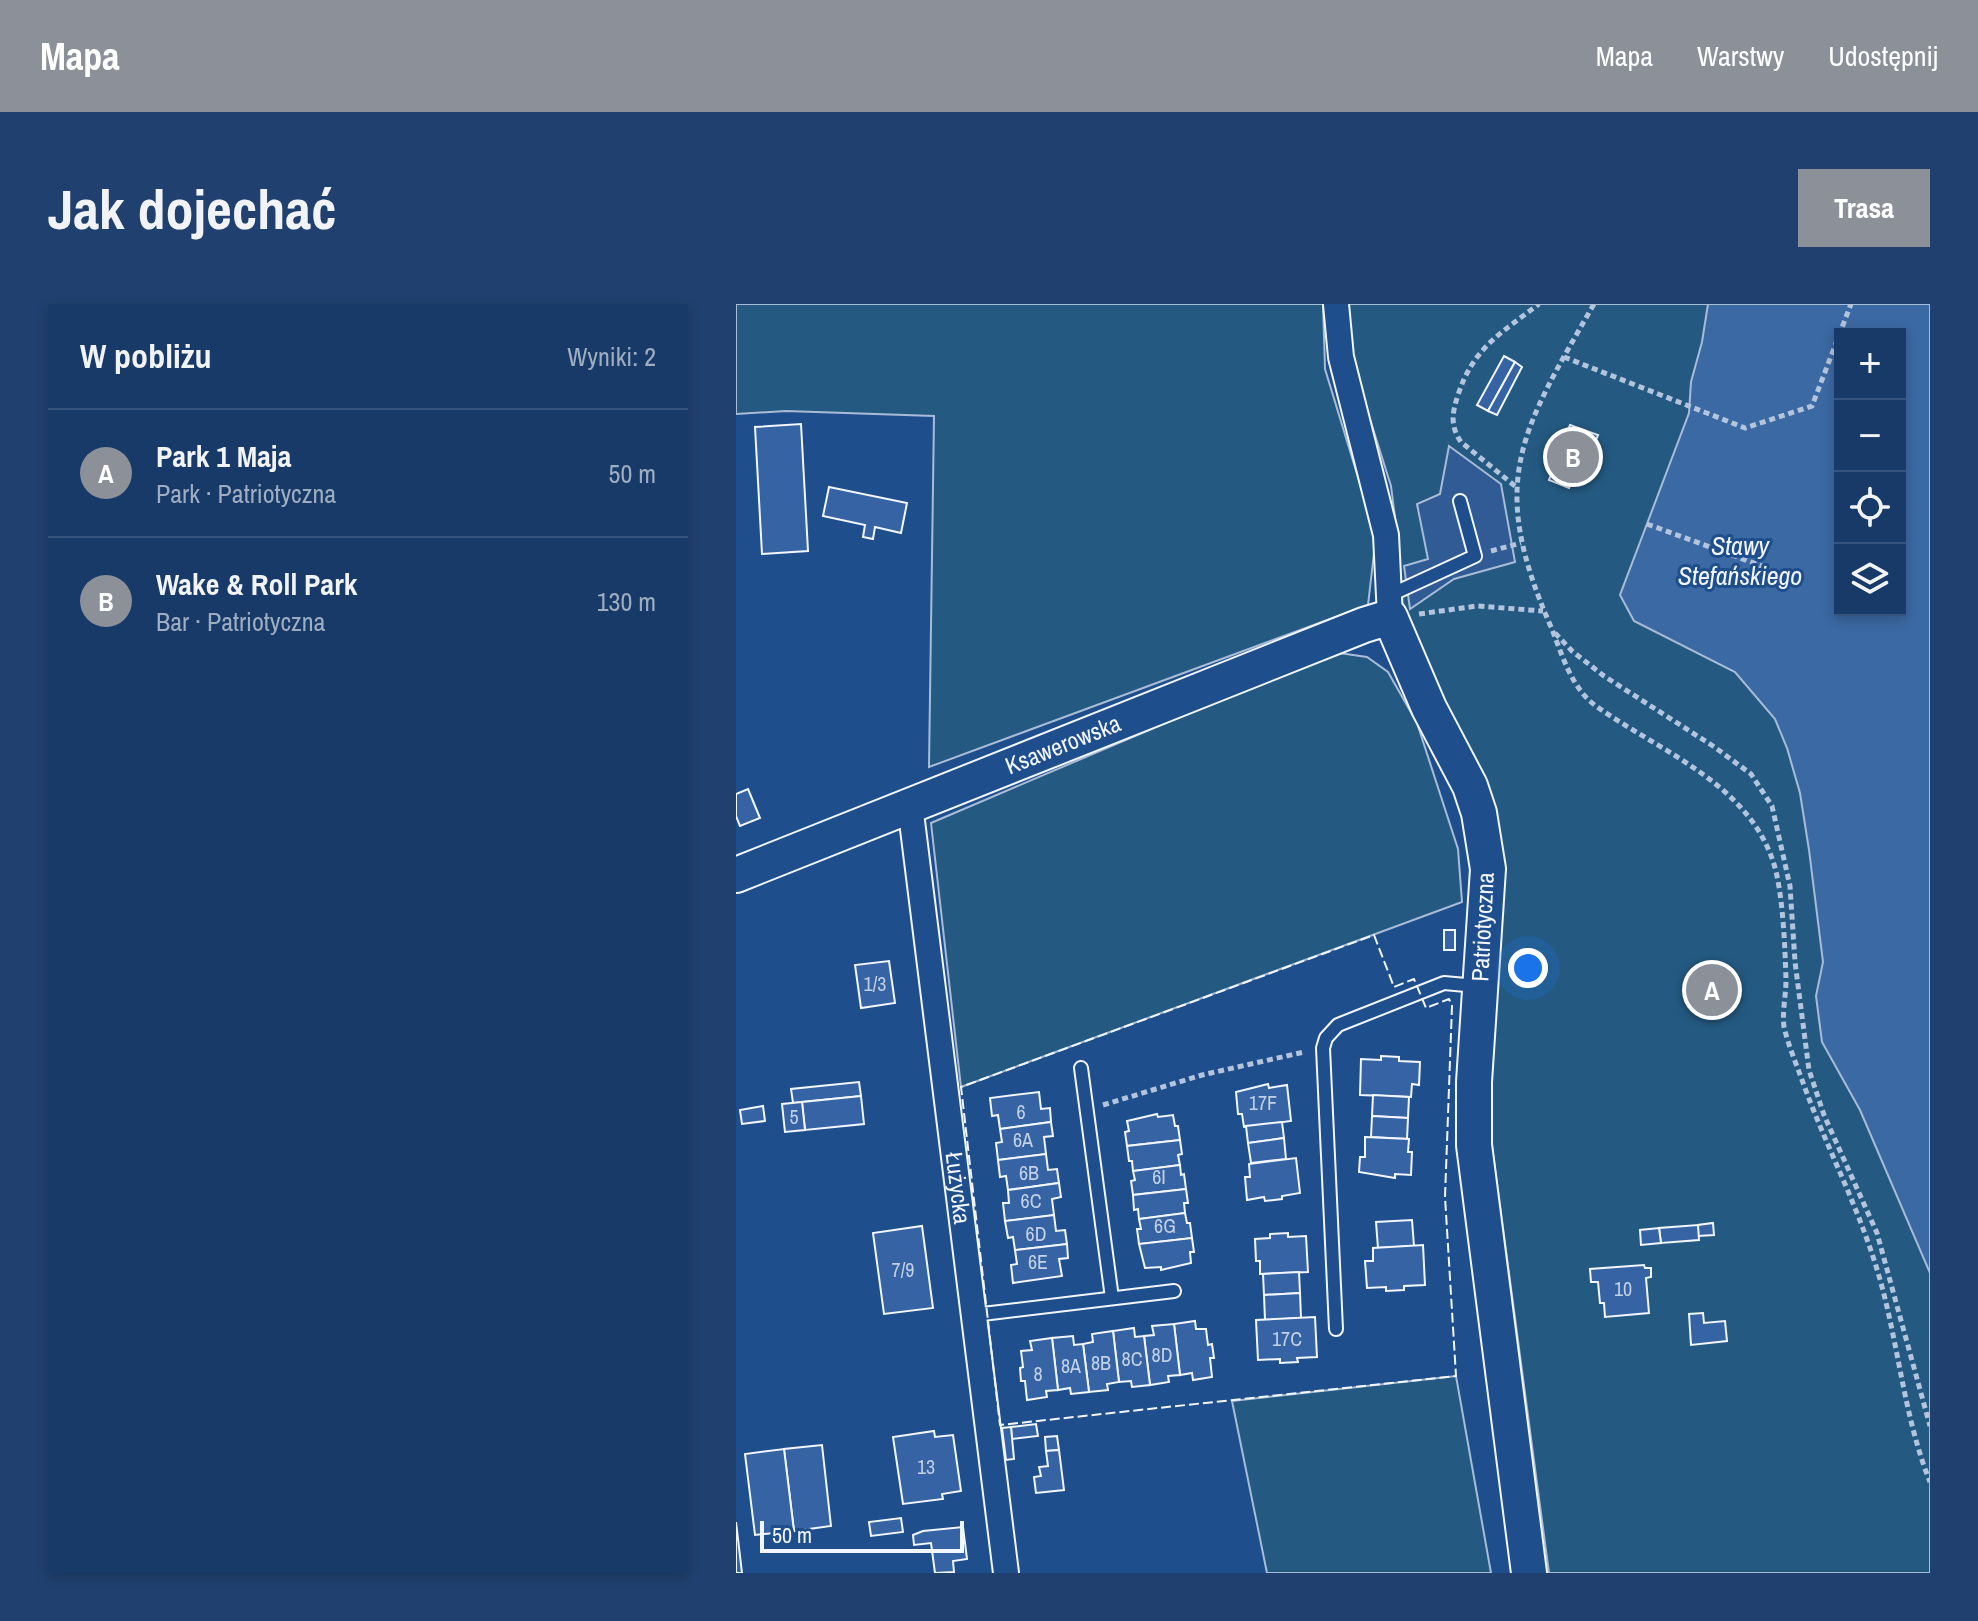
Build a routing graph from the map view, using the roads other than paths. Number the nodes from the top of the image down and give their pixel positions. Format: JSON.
{"nodes":[{"id":1,"x":1336,"y":304,"type":"edge"},
{"id":2,"x":1460,"y":501,"type":"dead end"},
{"id":3,"x":1389,"y":607,"type":"junction"},
{"id":4,"x":910,"y":805,"type":"junction"},
{"id":5,"x":736,"y":875,"type":"edge"},
{"id":6,"x":1480,"y":986,"type":"junction"},
{"id":7,"x":1081,"y":1068,"type":"dead end"},
{"id":8,"x":1174,"y":1291,"type":"dead end"},
{"id":9,"x":1112,"y":1298,"type":"junction"},
{"id":10,"x":974,"y":1315,"type":"junction"},
{"id":11,"x":1336,"y":1329,"type":"dead end"},
{"id":12,"x":1006,"y":1573,"type":"edge"},
{"id":13,"x":1529,"y":1573,"type":"edge"}],
"edges":[{"from":1,"to":3,"type":"street","name":"Patriotyczna"},
{"from":2,"to":3,"type":"lane"},
{"from":3,"to":4,"type":"street","name":"Ksawerowska"},
{"from":3,"to":6,"type":"street","name":"Patriotyczna"},
{"from":4,"to":5,"type":"street","name":"Ksawerowska"},
{"from":4,"to":10,"type":"street","name":"Łużycka"},
{"from":6,"to":11,"type":"lane"},
{"from":6,"to":13,"type":"street","name":"Patriotyczna"},
{"from":7,"to":9,"type":"lane"},
{"from":8,"to":9,"type":"lane"},
{"from":9,"to":10,"type":"lane"},
{"from":10,"to":12,"type":"street","name":"Łużycka"}]}
